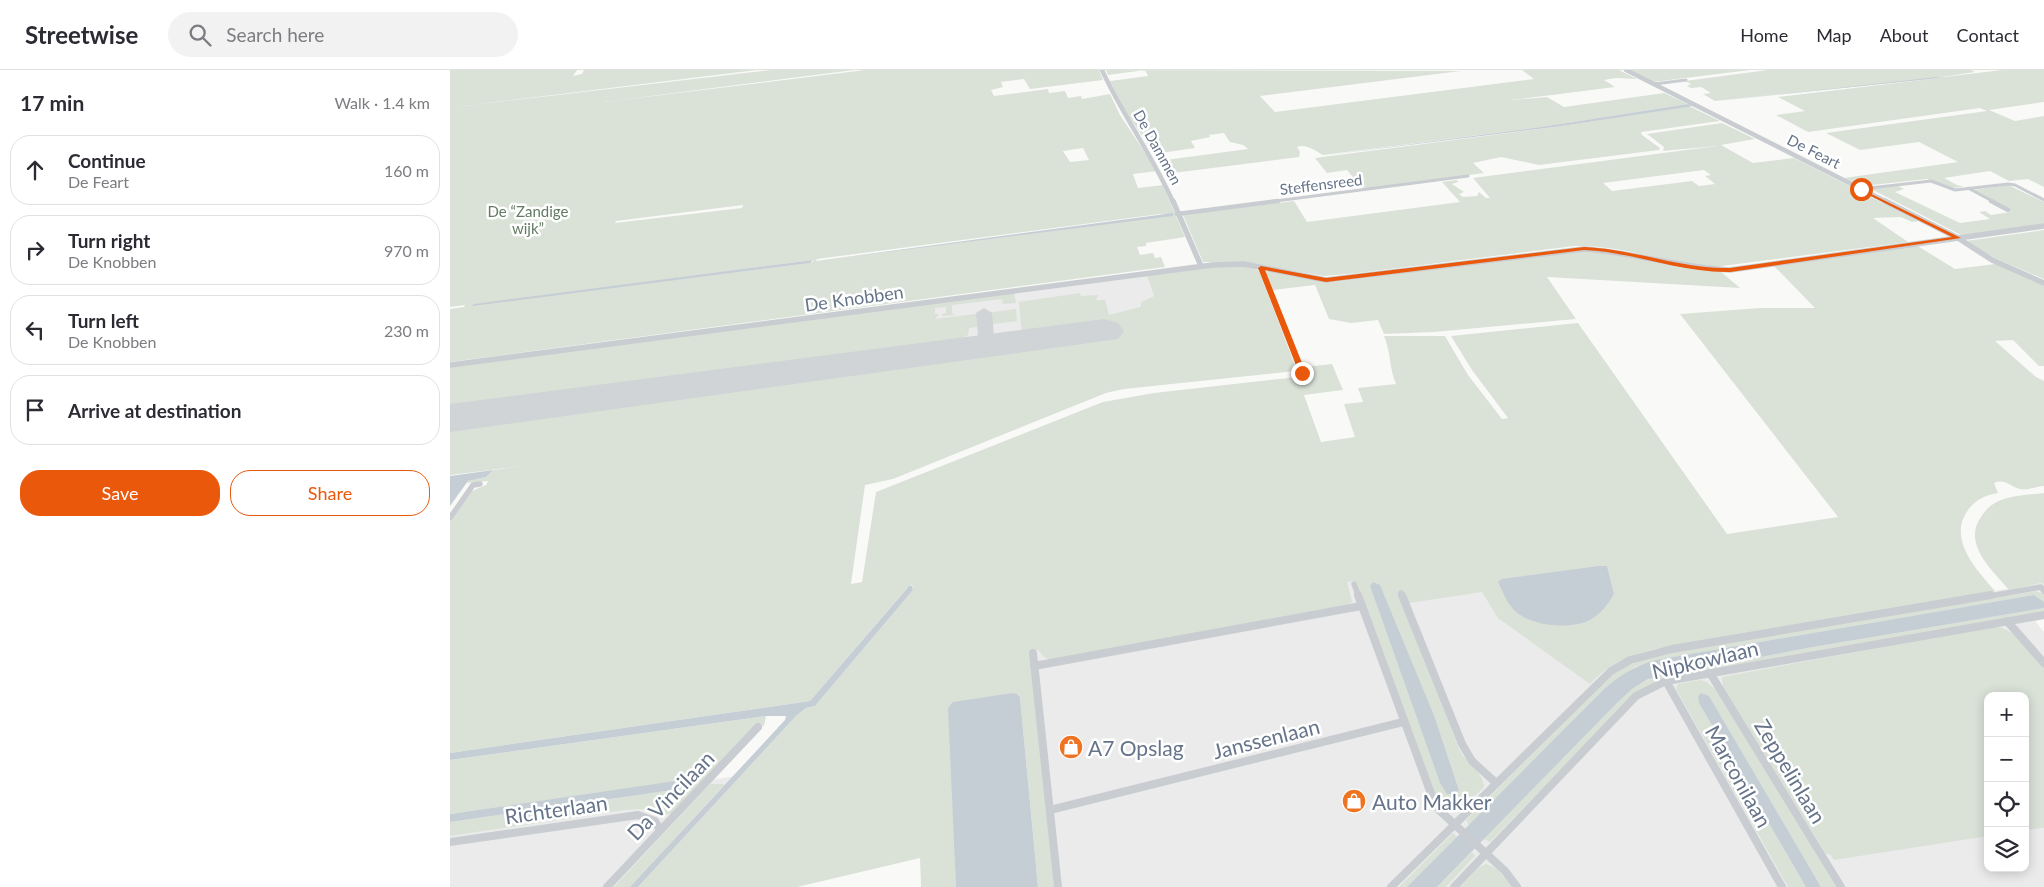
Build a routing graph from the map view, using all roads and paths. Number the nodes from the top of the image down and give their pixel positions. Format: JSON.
{"nodes":[{"id":1,"x":1102,"y":70,"type":"edge"},
{"id":2,"x":1626,"y":70,"type":"edge"},
{"id":3,"x":1686,"y":80,"type":"dead end"},
{"id":4,"x":1654,"y":84,"type":"junction"},
{"id":5,"x":1468,"y":176,"type":"dead end"},
{"id":6,"x":1968,"y":188,"type":"junction"},
{"id":7,"x":1861,"y":189,"type":"junction"},
{"id":8,"x":2044,"y":200,"type":"edge"},
{"id":9,"x":2008,"y":210,"type":"dead end"},
{"id":10,"x":1178,"y":214,"type":"junction"},
{"id":11,"x":2044,"y":226,"type":"edge"},
{"id":12,"x":1958,"y":238,"type":"junction"},
{"id":13,"x":1201,"y":266,"type":"junction"},
{"id":14,"x":1261,"y":268,"type":"junction"},
{"id":15,"x":2044,"y":283,"type":"edge"},
{"id":16,"x":450,"y":366,"type":"edge"},
{"id":17,"x":1302,"y":373,"type":"dead end"},
{"id":18,"x":480,"y":484,"type":"dead end"},
{"id":19,"x":450,"y":518,"type":"edge"},
{"id":20,"x":1354,"y":584,"type":"dead end"},
{"id":21,"x":2044,"y":591,"type":"edge"},
{"id":22,"x":1401,"y":593,"type":"dead end"},
{"id":23,"x":1361,"y":606,"type":"junction"},
{"id":24,"x":2044,"y":615,"type":"edge"},
{"id":25,"x":2007,"y":621,"type":"junction"},
{"id":26,"x":1033,"y":654,"type":"dead end"},
{"id":27,"x":2044,"y":663,"type":"edge"},
{"id":28,"x":1034,"y":666,"type":"junction"},
{"id":29,"x":1710,"y":672,"type":"junction"},
{"id":30,"x":1666,"y":681,"type":"junction"},
{"id":31,"x":1404,"y":722,"type":"junction"},
{"id":32,"x":758,"y":727,"type":"dead end"},
{"id":33,"x":1496,"y":783,"type":"junction"},
{"id":34,"x":1050,"y":810,"type":"junction"},
{"id":35,"x":1454,"y":825,"type":"junction"},
{"id":36,"x":660,"y":830,"type":"junction"},
{"id":37,"x":450,"y":842,"type":"edge"},
{"id":38,"x":1484,"y":852,"type":"junction"},
{"id":39,"x":606,"y":887,"type":"edge"},
{"id":40,"x":1058,"y":887,"type":"edge"},
{"id":41,"x":1391,"y":887,"type":"edge"},
{"id":42,"x":1454,"y":887,"type":"edge"},
{"id":43,"x":1517,"y":887,"type":"edge"},
{"id":44,"x":1782,"y":887,"type":"edge"},
{"id":45,"x":1841,"y":887,"type":"edge"}],
"edges":[{"from":1,"to":10,"type":"street","name":"De Dammen"},
{"from":2,"to":4,"type":"street","name":"De Feart"},
{"from":3,"to":4,"type":"street"},
{"from":4,"to":7,"type":"street","name":"De Feart"},
{"from":5,"to":10,"type":"street","name":"Steffensreed"},
{"from":6,"to":7,"type":"street"},
{"from":6,"to":8,"type":"street"},
{"from":6,"to":9,"type":"street"},
{"from":7,"to":12,"type":"street","name":"De Feart"},
{"from":10,"to":13,"type":"street","name":"De Dammen"},
{"from":11,"to":12,"type":"street","name":"De Knobben"},
{"from":12,"to":14,"type":"street","name":"De Knobben"},
{"from":12,"to":15,"type":"street","name":"De Feart"},
{"from":13,"to":14,"type":"street","name":"De Knobben"},
{"from":13,"to":16,"type":"street","name":"De Knobben"},
{"from":14,"to":17,"type":"street"},
{"from":18,"to":19,"type":"street"},
{"from":20,"to":23,"type":"street"},
{"from":21,"to":33,"type":"street","name":"Nipkowlaan"},
{"from":22,"to":33,"type":"street"},
{"from":23,"to":28,"type":"street"},
{"from":23,"to":31,"type":"street"},
{"from":24,"to":25,"type":"street","name":"Nipkowlaan"},
{"from":25,"to":27,"type":"street"},
{"from":25,"to":29,"type":"street","name":"Nipkowlaan"},
{"from":26,"to":28,"type":"street"},
{"from":28,"to":34,"type":"street"},
{"from":29,"to":30,"type":"street","name":"Nipkowlaan"},
{"from":29,"to":45,"type":"street","name":"Zeppelinlaan"},
{"from":30,"to":38,"type":"street","name":"Nipkowlaan"},
{"from":30,"to":44,"type":"street","name":"Marconilaan"},
{"from":31,"to":34,"type":"street","name":"Janssenlaan"},
{"from":31,"to":35,"type":"street"},
{"from":32,"to":36,"type":"street","name":"Da Vincilaan"},
{"from":33,"to":35,"type":"street","name":"Nipkowlaan"},
{"from":34,"to":40,"type":"street"},
{"from":35,"to":38,"type":"street"},
{"from":35,"to":41,"type":"street","name":"Nipkowlaan"},
{"from":36,"to":37,"type":"street","name":"Richterlaan"},
{"from":36,"to":39,"type":"street","name":"Da Vincilaan"},
{"from":38,"to":42,"type":"street","name":"Nipkowlaan"},
{"from":38,"to":43,"type":"street"}]}
